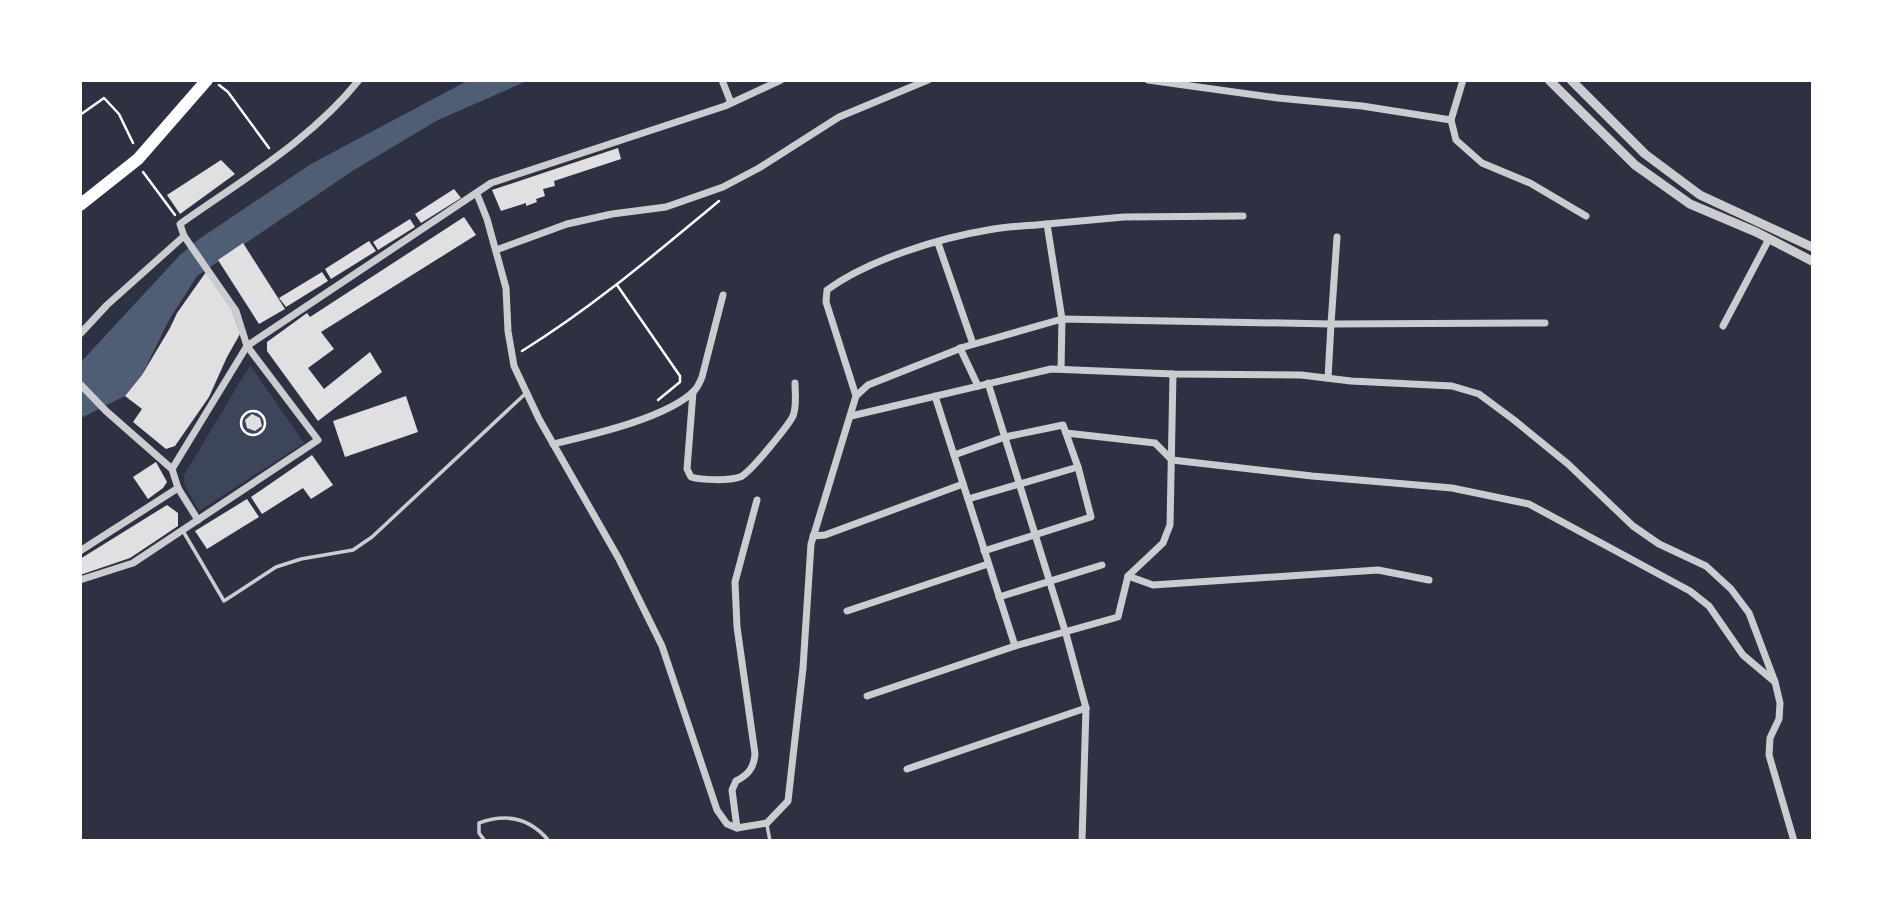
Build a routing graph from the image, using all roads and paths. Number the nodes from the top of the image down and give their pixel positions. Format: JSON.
{"nodes":[{"id":1,"x":207,"y":80,"type":"edge"},
{"id":2,"x":213,"y":80,"type":"edge"},
{"id":3,"x":359,"y":80,"type":"edge"},
{"id":4,"x":722,"y":80,"type":"edge"},
{"id":5,"x":781,"y":80,"type":"edge"},
{"id":6,"x":928,"y":80,"type":"edge"},
{"id":7,"x":1148,"y":80,"type":"edge"},
{"id":8,"x":1463,"y":80,"type":"edge"},
{"id":9,"x":1549,"y":80,"type":"edge"},
{"id":10,"x":1571,"y":80,"type":"edge"},
{"id":11,"x":730,"y":103,"type":"junction"},
{"id":12,"x":80,"y":115,"type":"edge"},
{"id":13,"x":1451,"y":120,"type":"junction"},
{"id":14,"x":155,"y":140,"type":"junction"},
{"id":15,"x":275,"y":156,"type":"junction"},
{"id":16,"x":134,"y":162,"type":"junction"},
{"id":17,"x":477,"y":194,"type":"junction"},
{"id":18,"x":728,"y":194,"type":"dead end"},
{"id":19,"x":80,"y":205,"type":"edge"},
{"id":20,"x":1243,"y":216,"type":"dead end"},
{"id":21,"x":1586,"y":216,"type":"dead end"},
{"id":22,"x":180,"y":224,"type":"junction"},
{"id":23,"x":1047,"y":224,"type":"junction"},
{"id":24,"x":1336,"y":237,"type":"dead end"},
{"id":25,"x":187,"y":239,"type":"junction"},
{"id":26,"x":1769,"y":239,"type":"junction"},
{"id":27,"x":938,"y":243,"type":"junction"},
{"id":28,"x":1812,"y":247,"type":"edge"},
{"id":29,"x":496,"y":250,"type":"junction"},
{"id":30,"x":1812,"y":261,"type":"edge"},
{"id":31,"x":617,"y":285,"type":"junction"},
{"id":32,"x":723,"y":295,"type":"dead end"},
{"id":33,"x":1062,"y":318,"type":"junction"},
{"id":34,"x":1545,"y":323,"type":"dead end"},
{"id":35,"x":1331,"y":324,"type":"junction"},
{"id":36,"x":1723,"y":326,"type":"dead end"},
{"id":37,"x":80,"y":334,"type":"edge"},
{"id":38,"x":973,"y":344,"type":"junction"},
{"id":39,"x":247,"y":346,"type":"junction"},
{"id":40,"x":960,"y":348,"type":"junction"},
{"id":41,"x":513,"y":357,"type":"junction"},
{"id":42,"x":1061,"y":369,"type":"junction"},
{"id":43,"x":1173,"y":374,"type":"junction"},
{"id":44,"x":1328,"y":378,"type":"junction"},
{"id":45,"x":795,"y":383,"type":"dead end"},
{"id":46,"x":988,"y":383,"type":"junction"},
{"id":47,"x":80,"y":384,"type":"edge"},
{"id":48,"x":978,"y":386,"type":"junction"},
{"id":49,"x":693,"y":392,"type":"junction"},
{"id":50,"x":527,"y":393,"type":"junction"},
{"id":51,"x":856,"y":396,"type":"junction"},
{"id":52,"x":935,"y":396,"type":"junction"},
{"id":53,"x":851,"y":416,"type":"junction"},
{"id":54,"x":645,"y":417,"type":"junction"},
{"id":55,"x":263,"y":429,"type":"joint"},
{"id":56,"x":1066,"y":433,"type":"junction"},
{"id":57,"x":1005,"y":438,"type":"junction"},
{"id":58,"x":553,"y":444,"type":"junction"},
{"id":59,"x":954,"y":456,"type":"junction"},
{"id":60,"x":1172,"y":460,"type":"junction"},
{"id":61,"x":1078,"y":467,"type":"junction"},
{"id":62,"x":172,"y":469,"type":"junction"},
{"id":63,"x":963,"y":484,"type":"junction"},
{"id":64,"x":1020,"y":485,"type":"junction"},
{"id":65,"x":178,"y":488,"type":"junction"},
{"id":66,"x":968,"y":499,"type":"junction"},
{"id":67,"x":757,"y":500,"type":"dead end"},
{"id":68,"x":198,"y":520,"type":"junction"},
{"id":69,"x":183,"y":530,"type":"junction"},
{"id":70,"x":1035,"y":535,"type":"junction"},
{"id":71,"x":813,"y":536,"type":"junction"},
{"id":72,"x":80,"y":551,"type":"edge"},
{"id":73,"x":984,"y":551,"type":"junction"},
{"id":74,"x":988,"y":564,"type":"junction"},
{"id":75,"x":1102,"y":565,"type":"dead end"},
{"id":76,"x":1128,"y":576,"type":"junction"},
{"id":77,"x":80,"y":580,"type":"edge"},
{"id":78,"x":1429,"y":580,"type":"dead end"},
{"id":79,"x":1050,"y":581,"type":"junction"},
{"id":80,"x":999,"y":597,"type":"junction"},
{"id":81,"x":847,"y":611,"type":"dead end"},
{"id":82,"x":1066,"y":634,"type":"junction"},
{"id":83,"x":1015,"y":646,"type":"junction"},
{"id":84,"x":1775,"y":682,"type":"junction"},
{"id":85,"x":867,"y":696,"type":"dead end"},
{"id":86,"x":1086,"y":708,"type":"junction"},
{"id":87,"x":907,"y":769,"type":"dead end"},
{"id":88,"x":767,"y":823,"type":"junction"},
{"id":89,"x":737,"y":828,"type":"junction"},
{"id":90,"x":485,"y":841,"type":"edge"},
{"id":91,"x":549,"y":841,"type":"edge"},
{"id":92,"x":770,"y":841,"type":"edge"},
{"id":93,"x":1082,"y":841,"type":"edge"},
{"id":94,"x":1794,"y":841,"type":"edge"}],
"edges":[{"from":1,"to":14,"type":"main road"},
{"from":2,"to":15,"type":"path"},
{"from":3,"to":15,"type":"street"},
{"from":4,"to":11,"type":"street"},
{"from":5,"to":11,"type":"street"},
{"from":6,"to":29,"type":"street"},
{"from":7,"to":13,"type":"street"},
{"from":8,"to":13,"type":"street"},
{"from":9,"to":26,"type":"street"},
{"from":10,"to":28,"type":"street"},
{"from":11,"to":17,"type":"street"},
{"from":12,"to":14,"type":"path"},
{"from":13,"to":21,"type":"street"},
{"from":14,"to":16,"type":"main road"},
{"from":15,"to":22,"type":"street"},
{"from":16,"to":19,"type":"main road"},
{"from":16,"to":22,"type":"path"},
{"from":17,"to":29,"type":"street"},
{"from":17,"to":39,"type":"street"},
{"from":18,"to":31,"type":"path"},
{"from":20,"to":23,"type":"street"},
{"from":22,"to":25,"type":"street"},
{"from":23,"to":27,"type":"street"},
{"from":23,"to":33,"type":"street"},
{"from":24,"to":35,"type":"street"},
{"from":25,"to":37,"type":"street"},
{"from":25,"to":39,"type":"street"},
{"from":26,"to":30,"type":"street"},
{"from":26,"to":36,"type":"street"},
{"from":27,"to":38,"type":"street"},
{"from":27,"to":51,"type":"street"},
{"from":29,"to":41,"type":"street"},
{"from":31,"to":41,"type":"path"},
{"from":31,"to":54,"type":"path"},
{"from":32,"to":49,"type":"street"},
{"from":33,"to":35,"type":"street"},
{"from":33,"to":38,"type":"street"},
{"from":33,"to":42,"type":"street"},
{"from":34,"to":35,"type":"street"},
{"from":35,"to":44,"type":"street"},
{"from":38,"to":40,"type":"street"},
{"from":39,"to":62,"type":"street"},
{"from":39,"to":68,"type":"street"},
{"from":40,"to":48,"type":"street"},
{"from":40,"to":51,"type":"street"},
{"from":41,"to":50,"type":"street"},
{"from":42,"to":43,"type":"street"},
{"from":42,"to":46,"type":"street"},
{"from":43,"to":44,"type":"street"},
{"from":43,"to":60,"type":"street"},
{"from":44,"to":84,"type":"street"},
{"from":45,"to":49,"type":"street"},
{"from":46,"to":48,"type":"street"},
{"from":46,"to":57,"type":"street"},
{"from":47,"to":62,"type":"street"},
{"from":48,"to":52,"type":"street"},
{"from":49,"to":54,"type":"street"},
{"from":50,"to":58,"type":"street"},
{"from":50,"to":69,"type":"lane"},
{"from":51,"to":53,"type":"street"},
{"from":52,"to":53,"type":"street"},
{"from":52,"to":59,"type":"street"},
{"from":53,"to":71,"type":"street"},
{"from":54,"to":58,"type":"street"},
{"from":55,"to":55,"type":"path"},
{"from":56,"to":57,"type":"street"},
{"from":56,"to":60,"type":"street"},
{"from":56,"to":61,"type":"street"},
{"from":57,"to":59,"type":"street"},
{"from":57,"to":64,"type":"street"},
{"from":58,"to":89,"type":"street"},
{"from":59,"to":63,"type":"street"},
{"from":60,"to":76,"type":"street"},
{"from":60,"to":84,"type":"street"},
{"from":61,"to":64,"type":"street"},
{"from":61,"to":70,"type":"street"},
{"from":62,"to":65,"type":"street"},
{"from":63,"to":66,"type":"street"},
{"from":63,"to":71,"type":"street"},
{"from":64,"to":66,"type":"street"},
{"from":64,"to":70,"type":"street"},
{"from":65,"to":68,"type":"street"},
{"from":65,"to":72,"type":"street"},
{"from":66,"to":73,"type":"street"},
{"from":67,"to":89,"type":"street"},
{"from":68,"to":69,"type":"street"},
{"from":69,"to":77,"type":"street"},
{"from":70,"to":73,"type":"street"},
{"from":70,"to":79,"type":"street"},
{"from":71,"to":88,"type":"street"},
{"from":73,"to":74,"type":"street"},
{"from":74,"to":80,"type":"street"},
{"from":74,"to":81,"type":"street"},
{"from":75,"to":79,"type":"street"},
{"from":76,"to":78,"type":"street"},
{"from":76,"to":82,"type":"street"},
{"from":79,"to":80,"type":"street"},
{"from":79,"to":82,"type":"street"},
{"from":80,"to":83,"type":"street"},
{"from":82,"to":83,"type":"street"},
{"from":82,"to":86,"type":"street"},
{"from":83,"to":85,"type":"street"},
{"from":84,"to":94,"type":"street"},
{"from":86,"to":87,"type":"street"},
{"from":86,"to":93,"type":"street"},
{"from":88,"to":89,"type":"street"},
{"from":88,"to":92,"type":"lane"},
{"from":90,"to":91,"type":"lane"}]}
